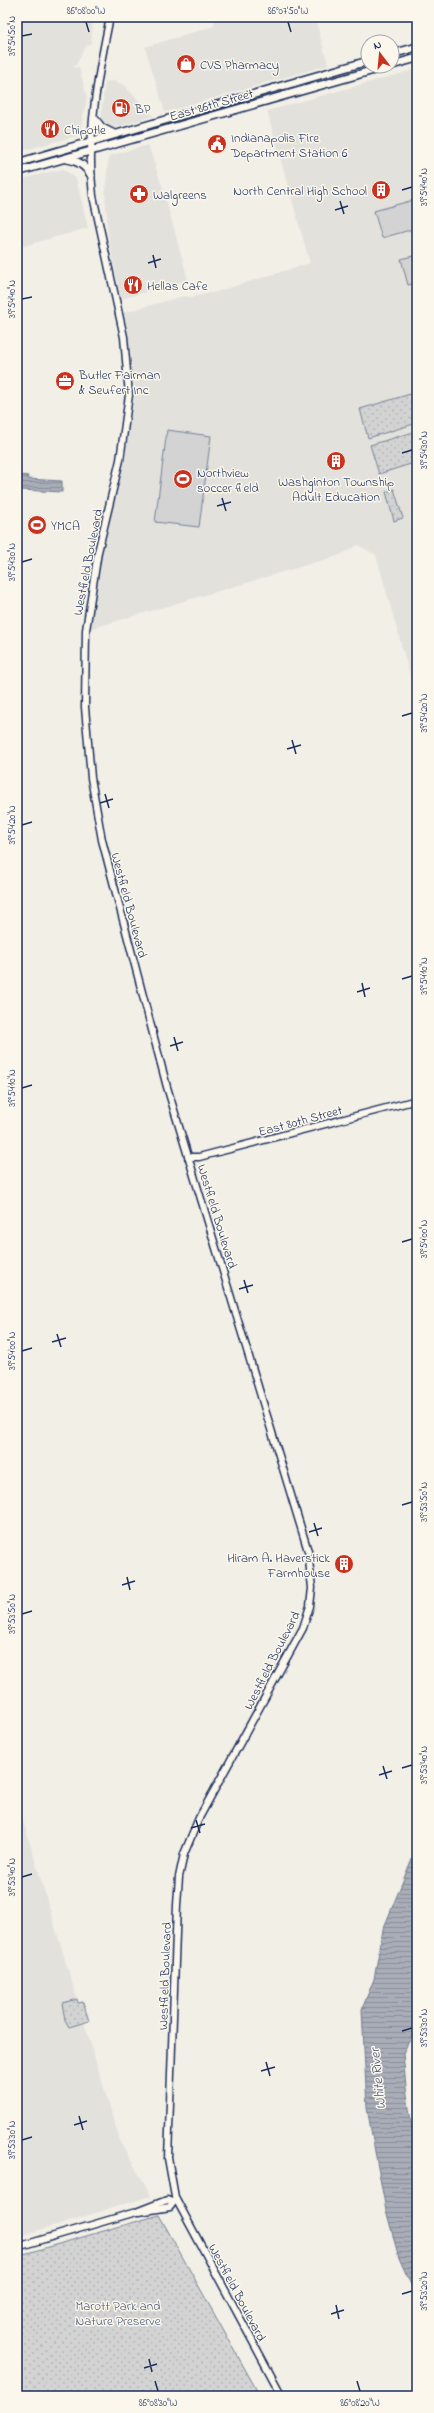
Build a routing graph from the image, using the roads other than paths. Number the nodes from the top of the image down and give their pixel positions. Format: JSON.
{"nodes":[{"id":1,"x":110,"y":17,"type":"edge"},
{"id":2,"x":417,"y":47,"type":"edge"},
{"id":3,"x":400,"y":52,"type":"edge"},
{"id":4,"x":417,"y":58,"type":"edge"},
{"id":5,"x":360,"y":63,"type":"edge"},
{"id":6,"x":400,"y":63,"type":"edge"},
{"id":7,"x":360,"y":74,"type":"edge"},
{"id":8,"x":94,"y":118,"type":"junction"},
{"id":9,"x":114,"y":134,"type":"junction"},
{"id":10,"x":93,"y":140,"type":"junction"},
{"id":11,"x":91,"y":150,"type":"junction"},
{"id":12,"x":65,"y":158,"type":"junction"},
{"id":13,"x":17,"y":163,"type":"edge"},
{"id":14,"x":17,"y":172,"type":"edge"},
{"id":15,"x":91,"y":174,"type":"junction"},
{"id":16,"x":417,"y":1100,"type":"edge"},
{"id":17,"x":188,"y":1157,"type":"junction"},
{"id":18,"x":174,"y":2200,"type":"junction"},
{"id":19,"x":17,"y":2247,"type":"edge"},
{"id":20,"x":282,"y":2396,"type":"edge"}],
"edges":[{"from":1,"to":8,"type":"street","name":"Westfield Boulevard"},
{"from":2,"to":3,"type":"main road"},
{"from":4,"to":6,"type":"main road"},
{"from":5,"to":9,"type":"main road","name":"East 86th Street"},
{"from":7,"to":11,"type":"main road","name":"East 86th Street"},
{"from":8,"to":9,"type":"main road"},
{"from":8,"to":10,"type":"street","name":"Westfield Boulevard"},
{"from":9,"to":10,"type":"main road","name":"East 86th Street"},
{"from":10,"to":11,"type":"street","name":"Westfield Boulevard"},
{"from":10,"to":13,"type":"main road","name":"East 86th Street"},
{"from":11,"to":12,"type":"main road","name":"East 86th Street"},
{"from":11,"to":15,"type":"street","name":"Westfield Boulevard"},
{"from":12,"to":14,"type":"main road","name":"East 86th Street"},
{"from":12,"to":15,"type":"main road"},
{"from":15,"to":17,"type":"street","name":"Westfield Boulevard"},
{"from":16,"to":17,"type":"street","name":"East 80th Street"},
{"from":17,"to":18,"type":"street","name":"Westfield Boulevard"},
{"from":18,"to":19,"type":"street"},
{"from":18,"to":20,"type":"street","name":"Westfield Boulevard"}]}
